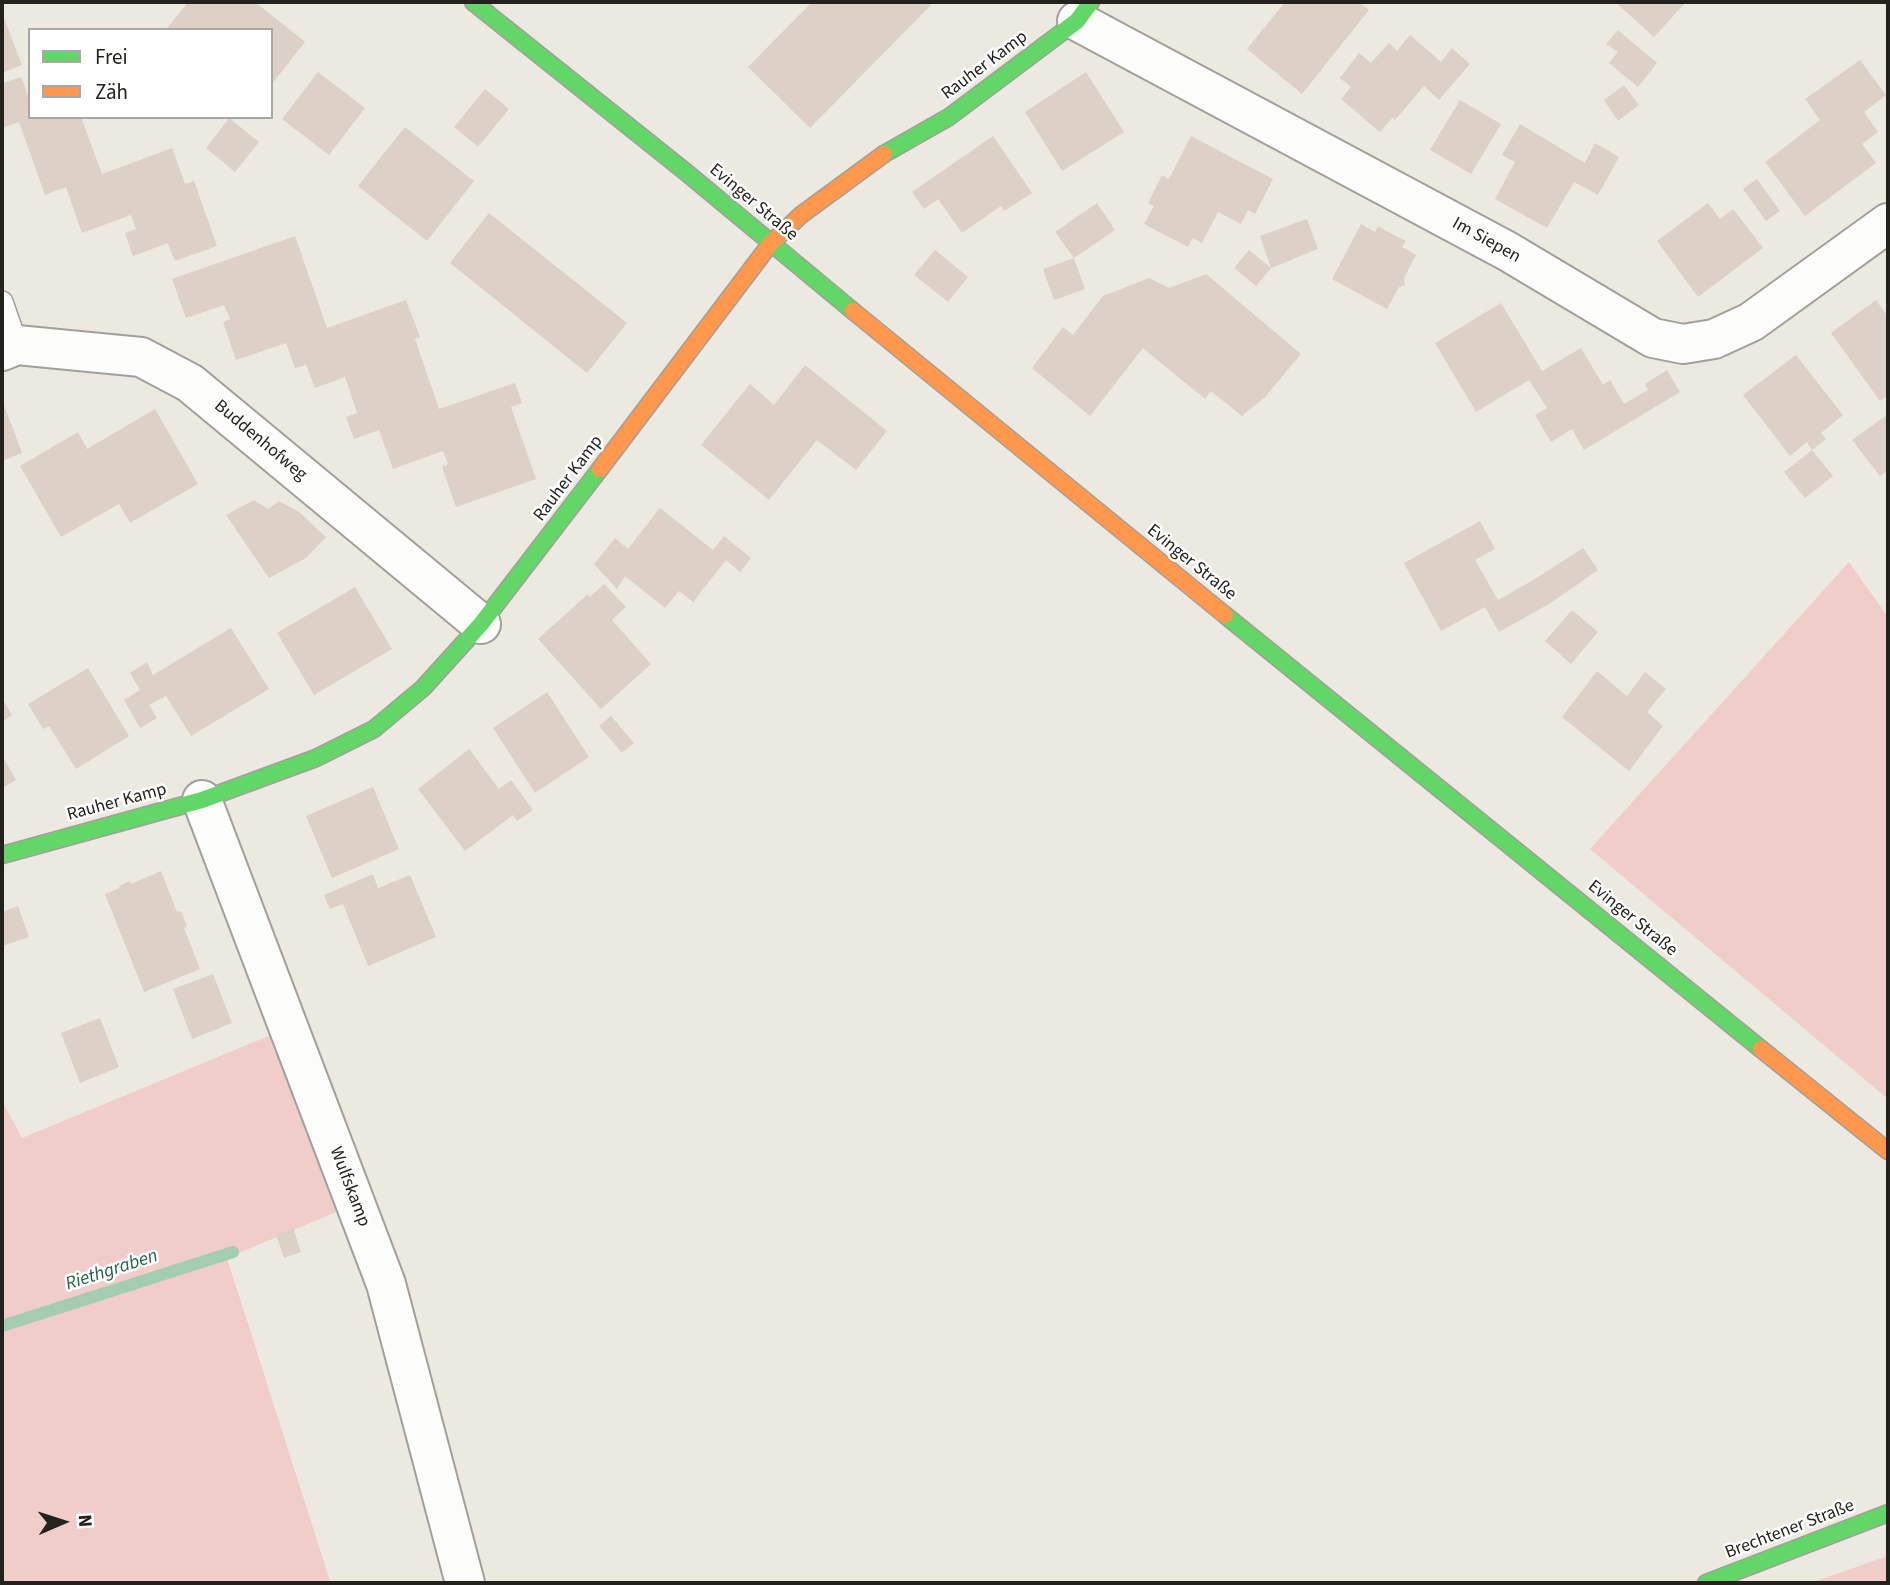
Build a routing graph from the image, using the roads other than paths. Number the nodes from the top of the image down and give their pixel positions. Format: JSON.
{"nodes":[{"id":1,"x":473,"y":2,"type":"edge"},
{"id":2,"x":1084,"y":12,"type":"edge"},
{"id":3,"x":1888,"y":223,"type":"edge"},
{"id":4,"x":771,"y":243,"type":"junction"},
{"id":5,"x":2,"y":302,"type":"edge"},
{"id":6,"x":10,"y":348,"type":"edge"},
{"id":7,"x":481,"y":624,"type":"junction"},
{"id":8,"x":202,"y":800,"type":"junction"},
{"id":9,"x":2,"y":855,"type":"edge"},
{"id":10,"x":1888,"y":1151,"type":"edge"},
{"id":11,"x":1888,"y":1513,"type":"edge"},
{"id":12,"x":465,"y":1583,"type":"edge"},
{"id":13,"x":1706,"y":1583,"type":"edge"}],
"edges":[{"from":1,"to":4,"type":"main road","name":"Evinger Straße"},
{"from":2,"to":3,"type":"street","name":"Im Siepen"},
{"from":2,"to":4,"type":"main road","name":"Rauher Kamp"},
{"from":4,"to":7,"type":"main road","name":"Rauher Kamp"},
{"from":4,"to":10,"type":"main road","name":"Evinger Straße"},
{"from":5,"to":6,"type":"lane"},
{"from":6,"to":7,"type":"street","name":"Buddenhofweg"},
{"from":7,"to":8,"type":"main road","name":"Rauher Kamp"},
{"from":8,"to":9,"type":"main road","name":"Rauher Kamp"},
{"from":8,"to":12,"type":"street","name":"Wulfskamp"},
{"from":11,"to":13,"type":"main road","name":"Brechtener Straße"}]}
